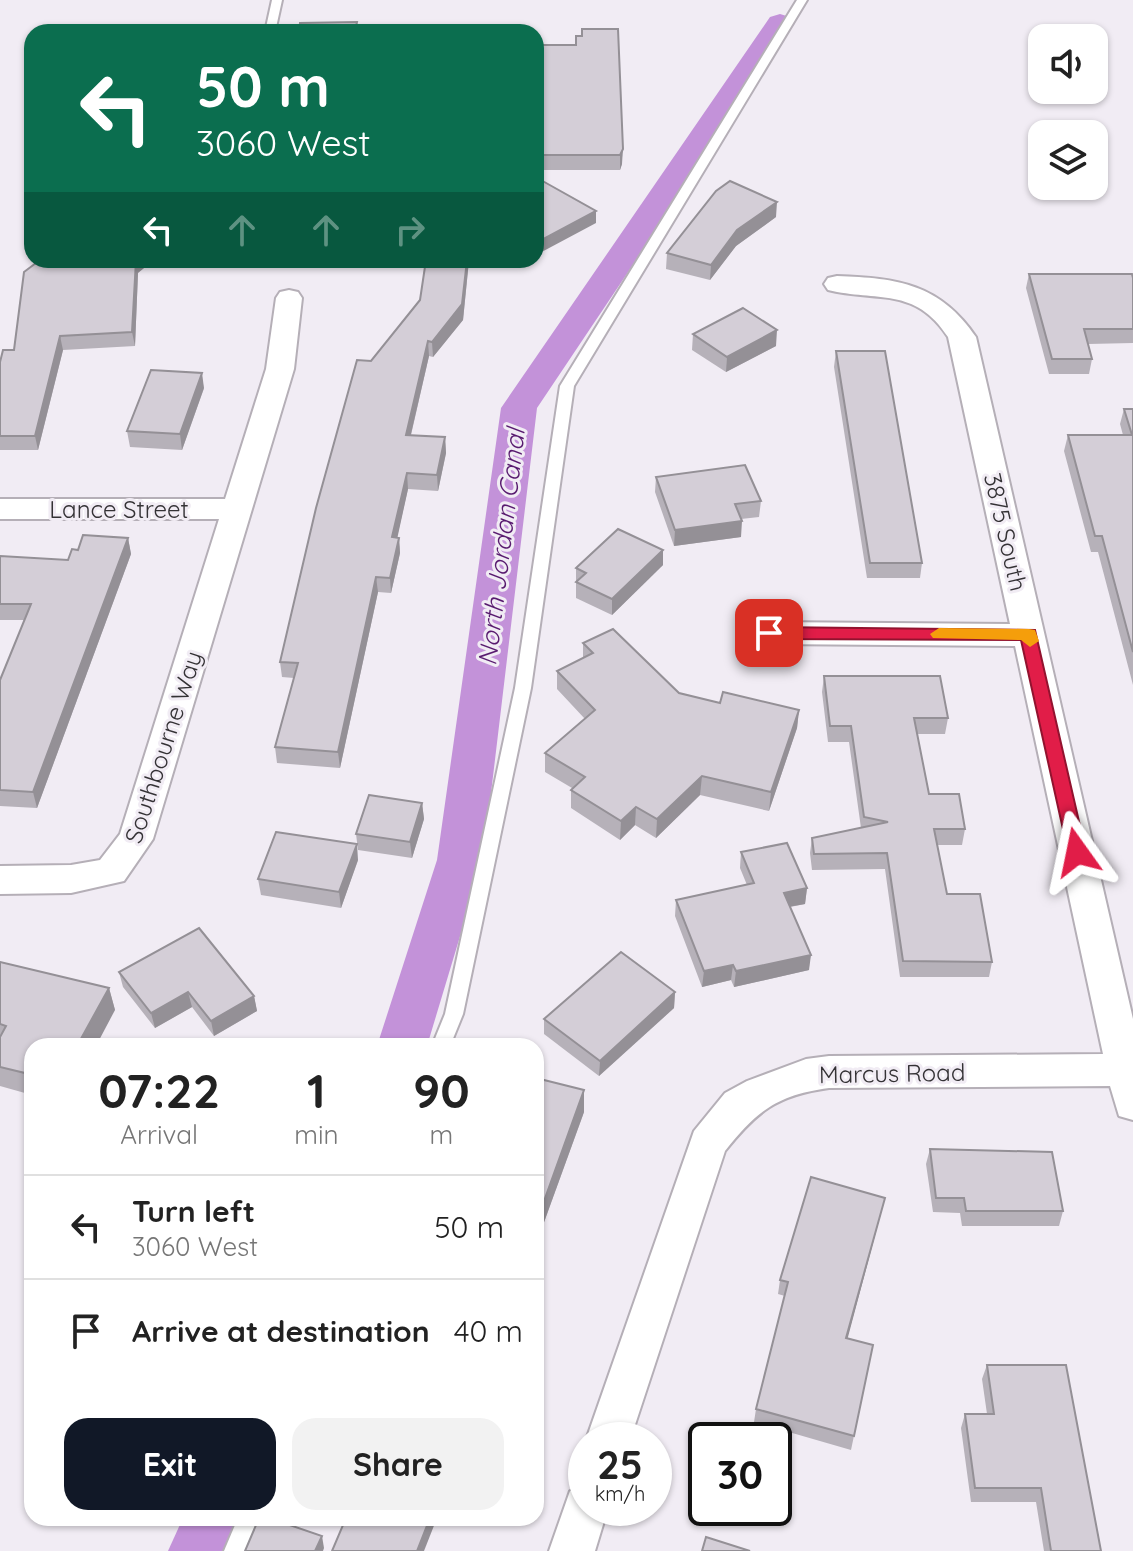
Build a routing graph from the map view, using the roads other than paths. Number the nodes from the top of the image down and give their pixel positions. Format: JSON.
{"nodes":[{"id":1,"x":277,"y":0,"type":"edge"},
{"id":2,"x":802,"y":0,"type":"edge"},
{"id":3,"x":272,"y":24,"type":"edge"},
{"id":4,"x":837,"y":284,"type":"dead end"},
{"id":5,"x":289,"y":298,"type":"dead end"},
{"id":6,"x":0,"y":509,"type":"edge"},
{"id":7,"x":237,"y":509,"type":"junction"},
{"id":8,"x":769,"y":633,"type":"dead end"},
{"id":9,"x":1029,"y":635,"type":"junction"},
{"id":10,"x":0,"y":880,"type":"edge"},
{"id":11,"x":444,"y":1038,"type":"edge"},
{"id":12,"x":1129,"y":1087,"type":"edge"},
{"id":13,"x":614,"y":1422,"type":"edge"},
{"id":14,"x":246,"y":1526,"type":"edge"},
{"id":15,"x":580,"y":1526,"type":"edge"},
{"id":16,"x":235,"y":1551,"type":"edge"},
{"id":17,"x":572,"y":1551,"type":"edge"}],
"edges":[{"from":1,"to":3,"type":"lane"},
{"from":2,"to":11,"type":"lane"},
{"from":4,"to":9,"type":"street","name":"3875 South"},
{"from":5,"to":7,"type":"street","name":"Southbourne Way"},
{"from":6,"to":7,"type":"street","name":"Lance Street"},
{"from":7,"to":10,"type":"street","name":"Southbourne Way"},
{"from":8,"to":9,"type":"street"},
{"from":9,"to":12,"type":"street","name":"3875 South"},
{"from":12,"to":13,"type":"street","name":"Marcus Road"},
{"from":14,"to":16,"type":"lane"},
{"from":15,"to":17,"type":"street"}]}
